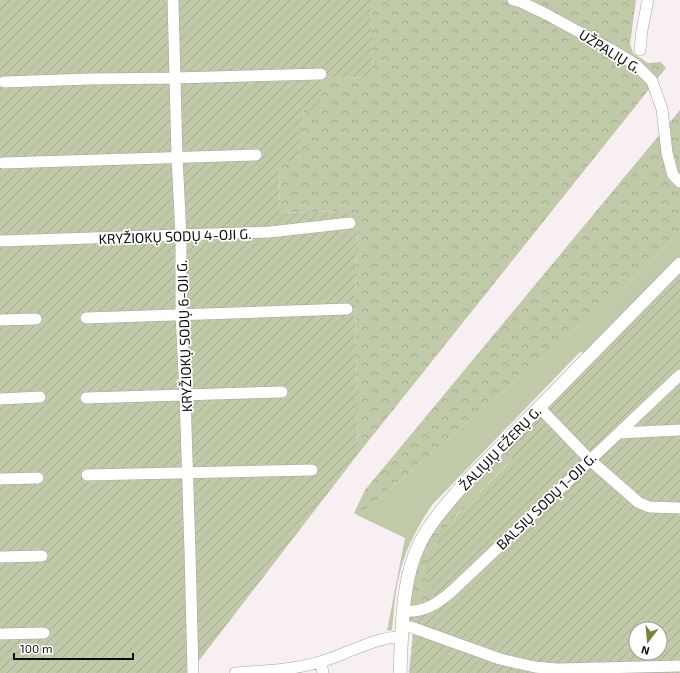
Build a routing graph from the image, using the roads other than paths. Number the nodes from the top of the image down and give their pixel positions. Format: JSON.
{"nodes":[{"id":1,"x":173,"y":0,"type":"edge"},
{"id":2,"x":513,"y":0,"type":"edge"},
{"id":3,"x":648,"y":0,"type":"edge"},
{"id":4,"x":640,"y":50,"type":"dead end"},
{"id":5,"x":322,"y":74,"type":"dead end"},
{"id":6,"x":176,"y":78,"type":"junction"},
{"id":7,"x":4,"y":82,"type":"dead end"},
{"id":8,"x":256,"y":155,"type":"dead end"},
{"id":9,"x":177,"y":157,"type":"junction"},
{"id":10,"x":3,"y":163,"type":"dead end"},
{"id":11,"x":680,"y":182,"type":"edge"},
{"id":12,"x":350,"y":223,"type":"dead end"},
{"id":13,"x":181,"y":236,"type":"junction"},
{"id":14,"x":0,"y":241,"type":"edge"},
{"id":15,"x":680,"y":264,"type":"edge"},
{"id":16,"x":347,"y":309,"type":"dead end"},
{"id":17,"x":181,"y":315,"type":"junction"},
{"id":18,"x":86,"y":318,"type":"dead end"},
{"id":19,"x":36,"y":319,"type":"dead end"},
{"id":20,"x":0,"y":320,"type":"edge"},
{"id":21,"x":680,"y":375,"type":"edge"},
{"id":22,"x":282,"y":392,"type":"dead end"},
{"id":23,"x":185,"y":394,"type":"junction"},
{"id":24,"x":40,"y":397,"type":"dead end"},
{"id":25,"x":86,"y":398,"type":"dead end"},
{"id":26,"x":0,"y":399,"type":"edge"},
{"id":27,"x":539,"y":407,"type":"junction"},
{"id":28,"x":680,"y":430,"type":"edge"},
{"id":29,"x":619,"y":433,"type":"junction"},
{"id":30,"x":590,"y":460,"type":"junction"},
{"id":31,"x":312,"y":470,"type":"dead end"},
{"id":32,"x":187,"y":473,"type":"junction"},
{"id":33,"x":87,"y":475,"type":"dead end"},
{"id":34,"x":38,"y":478,"type":"dead end"},
{"id":35,"x":0,"y":479,"type":"edge"},
{"id":36,"x":680,"y":508,"type":"edge"},
{"id":37,"x":42,"y":556,"type":"dead end"},
{"id":38,"x":0,"y":557,"type":"edge"},
{"id":39,"x":404,"y":611,"type":"junction"},
{"id":40,"x":402,"y":632,"type":"junction"},
{"id":41,"x":44,"y":633,"type":"dead end"},
{"id":42,"x":0,"y":634,"type":"edge"},
{"id":43,"x":680,"y":666,"type":"edge"},
{"id":44,"x":322,"y":667,"type":"edge"},
{"id":45,"x":192,"y":673,"type":"edge"},
{"id":46,"x":235,"y":673,"type":"edge"},
{"id":47,"x":400,"y":673,"type":"edge"}],
"edges":[{"from":1,"to":6,"type":"street","name":"KRYŽIOKŲ SODŲ 6-OJI G."},
{"from":2,"to":11,"type":"street","name":"UŽPALIŲ G."},
{"from":3,"to":4,"type":"street"},
{"from":5,"to":6,"type":"street"},
{"from":6,"to":7,"type":"street"},
{"from":6,"to":9,"type":"street","name":"KRYŽIOKŲ SODŲ 6-OJI G."},
{"from":8,"to":9,"type":"street"},
{"from":9,"to":10,"type":"street"},
{"from":9,"to":13,"type":"street","name":"KRYŽIOKŲ SODŲ 6-OJI G."},
{"from":12,"to":13,"type":"street","name":"KRYŽIOKŲ SODŲ 4-OJI G."},
{"from":13,"to":14,"type":"street","name":"KRYŽIOKŲ SODŲ 4-OJI G."},
{"from":13,"to":17,"type":"street","name":"KRYŽIOKŲ SODŲ 6-OJI G."},
{"from":15,"to":27,"type":"main road","name":"ŽALIŲJŲ EŽERŲ G."},
{"from":16,"to":17,"type":"street"},
{"from":17,"to":18,"type":"street"},
{"from":17,"to":23,"type":"street","name":"KRYŽIOKŲ SODŲ 6-OJI G."},
{"from":19,"to":20,"type":"street"},
{"from":21,"to":29,"type":"street","name":"BALSIŲ SODŲ 1-OJI G."},
{"from":22,"to":23,"type":"street"},
{"from":23,"to":25,"type":"street"},
{"from":23,"to":32,"type":"street","name":"KRYŽIOKŲ SODŲ 6-OJI G."},
{"from":24,"to":26,"type":"street"},
{"from":27,"to":30,"type":"street"},
{"from":27,"to":39,"type":"main road","name":"ŽALIŲJŲ EŽERŲ G."},
{"from":28,"to":29,"type":"street"},
{"from":29,"to":30,"type":"street","name":"BALSIŲ SODŲ 1-OJI G."},
{"from":30,"to":36,"type":"street"},
{"from":30,"to":39,"type":"street","name":"BALSIŲ SODŲ 1-OJI G."},
{"from":31,"to":32,"type":"street"},
{"from":32,"to":33,"type":"street"},
{"from":32,"to":45,"type":"street","name":"KRYŽIOKŲ SODŲ 6-OJI G."},
{"from":34,"to":35,"type":"street"},
{"from":37,"to":38,"type":"street"},
{"from":39,"to":40,"type":"main road","name":"ŽALIŲJŲ EŽERŲ G."},
{"from":40,"to":43,"type":"street"},
{"from":40,"to":44,"type":"street"},
{"from":40,"to":47,"type":"main road","name":"ŽALIŲJŲ EŽERŲ G."},
{"from":41,"to":42,"type":"street"},
{"from":44,"to":46,"type":"street"}]}
